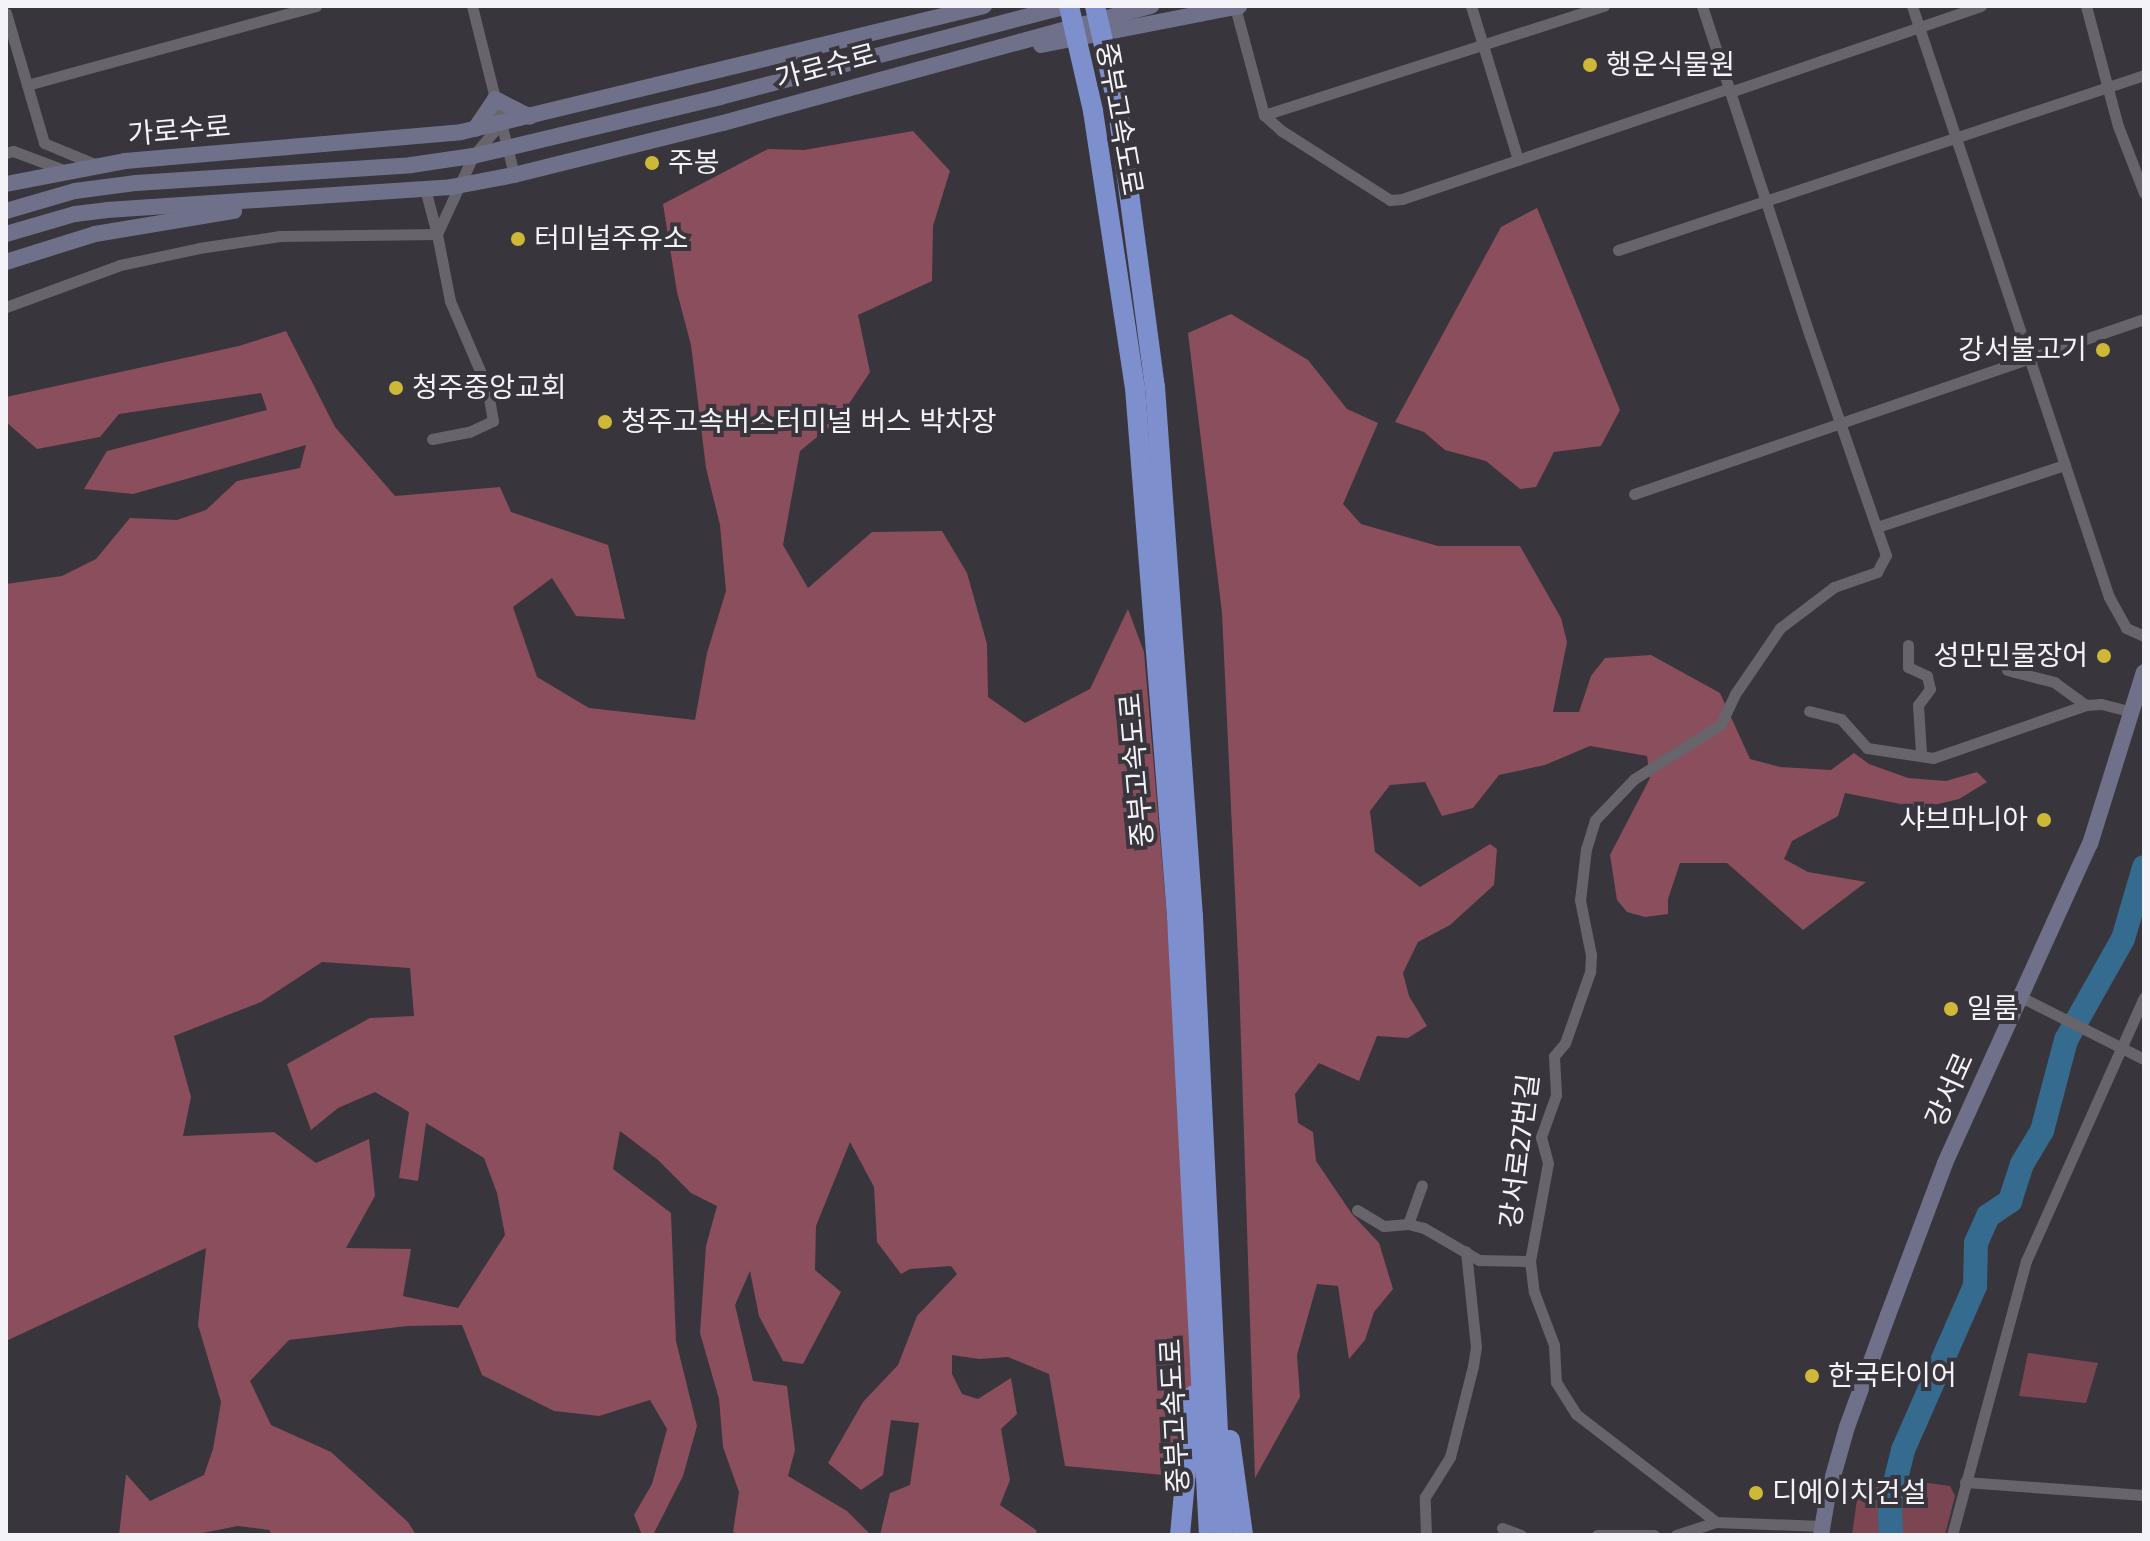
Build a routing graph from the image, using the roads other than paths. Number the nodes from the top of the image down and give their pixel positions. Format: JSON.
{"nodes":[{"id":1,"x":316,"y":6,"type":"edge"},
{"id":2,"x":472,"y":6,"type":"edge"},
{"id":3,"x":984,"y":6,"type":"edge"},
{"id":4,"x":1068,"y":6,"type":"edge"},
{"id":5,"x":1095,"y":6,"type":"edge"},
{"id":6,"x":1151,"y":6,"type":"edge"},
{"id":7,"x":1237,"y":6,"type":"edge"},
{"id":8,"x":1471,"y":6,"type":"edge"},
{"id":9,"x":1604,"y":6,"type":"edge"},
{"id":10,"x":1702,"y":6,"type":"edge"},
{"id":11,"x":1912,"y":6,"type":"edge"},
{"id":12,"x":1981,"y":6,"type":"edge"},
{"id":13,"x":2086,"y":6,"type":"edge"},
{"id":14,"x":6,"y":13,"type":"edge"},
{"id":15,"x":1919,"y":28,"type":"junction"},
{"id":16,"x":1483,"y":45,"type":"junction"},
{"id":17,"x":964,"y":56,"type":"junction"},
{"id":18,"x":2144,"y":75,"type":"edge"},
{"id":19,"x":27,"y":85,"type":"junction"},
{"id":20,"x":2108,"y":87,"type":"junction"},
{"id":21,"x":1730,"y":90,"type":"junction"},
{"id":22,"x":495,"y":99,"type":"junction"},
{"id":23,"x":1264,"y":115,"type":"junction"},
{"id":24,"x":530,"y":117,"type":"junction"},
{"id":25,"x":500,"y":124,"type":"junction"},
{"id":26,"x":475,"y":129,"type":"junction"},
{"id":27,"x":1956,"y":139,"type":"junction"},
{"id":28,"x":507,"y":149,"type":"junction"},
{"id":29,"x":6,"y":153,"type":"edge"},
{"id":30,"x":473,"y":156,"type":"junction"},
{"id":31,"x":1518,"y":160,"type":"junction"},
{"id":32,"x":97,"y":165,"type":"junction"},
{"id":33,"x":64,"y":170,"type":"junction"},
{"id":34,"x":514,"y":175,"type":"junction"},
{"id":35,"x":6,"y":184,"type":"edge"},
{"id":36,"x":458,"y":185,"type":"junction"},
{"id":37,"x":425,"y":189,"type":"junction"},
{"id":38,"x":2144,"y":193,"type":"edge"},
{"id":39,"x":322,"y":196,"type":"junction"},
{"id":40,"x":1766,"y":201,"type":"junction"},
{"id":41,"x":6,"y":211,"type":"edge"},
{"id":42,"x":6,"y":234,"type":"edge"},
{"id":43,"x":437,"y":234,"type":"junction"},
{"id":44,"x":1618,"y":250,"type":"dead end"},
{"id":45,"x":6,"y":262,"type":"edge"},
{"id":46,"x":6,"y":307,"type":"edge"},
{"id":47,"x":2144,"y":319,"type":"edge"},
{"id":48,"x":2030,"y":359,"type":"junction"},
{"id":49,"x":1842,"y":424,"type":"junction"},
{"id":50,"x":432,"y":439,"type":"dead end"},
{"id":51,"x":2065,"y":465,"type":"junction"},
{"id":52,"x":1634,"y":494,"type":"dead end"},
{"id":53,"x":1877,"y":527,"type":"junction"},
{"id":54,"x":2144,"y":636,"type":"edge"},
{"id":55,"x":1908,"y":645,"type":"dead end"},
{"id":56,"x":2007,"y":670,"type":"dead end"},
{"id":57,"x":2144,"y":672,"type":"edge"},
{"id":58,"x":2086,"y":705,"type":"junction"},
{"id":59,"x":1809,"y":711,"type":"dead end"},
{"id":60,"x":2132,"y":712,"type":"junction"},
{"id":61,"x":1921,"y":753,"type":"junction"},
{"id":62,"x":2021,"y":997,"type":"junction"},
{"id":63,"x":2144,"y":997,"type":"edge"},
{"id":64,"x":2121,"y":1046,"type":"junction"},
{"id":65,"x":2144,"y":1059,"type":"edge"},
{"id":66,"x":1422,"y":1185,"type":"dead end"},
{"id":67,"x":1357,"y":1210,"type":"dead end"},
{"id":68,"x":1408,"y":1224,"type":"junction"},
{"id":69,"x":1466,"y":1252,"type":"junction"},
{"id":70,"x":1530,"y":1261,"type":"junction"},
{"id":71,"x":1207,"y":1356,"type":"junction"},
{"id":72,"x":1965,"y":1482,"type":"junction"},
{"id":73,"x":2144,"y":1495,"type":"edge"},
{"id":74,"x":1716,"y":1522,"type":"junction"},
{"id":75,"x":1502,"y":1528,"type":"dead end"},
{"id":76,"x":1822,"y":1531,"type":"edge"},
{"id":77,"x":1180,"y":1535,"type":"edge"},
{"id":78,"x":1209,"y":1535,"type":"edge"},
{"id":79,"x":1223,"y":1535,"type":"edge"},
{"id":80,"x":1243,"y":1535,"type":"edge"},
{"id":81,"x":1426,"y":1535,"type":"edge"},
{"id":82,"x":1521,"y":1535,"type":"edge"},
{"id":83,"x":1597,"y":1535,"type":"edge"},
{"id":84,"x":1654,"y":1535,"type":"edge"},
{"id":85,"x":1676,"y":1535,"type":"edge"},
{"id":86,"x":1952,"y":1535,"type":"edge"}],
"edges":[{"from":1,"to":19,"type":"street"},
{"from":2,"to":22,"type":"street"},
{"from":3,"to":24,"type":"main road","name":"가로수로"},
{"from":4,"to":28,"type":"main road","name":"가로수로"},
{"from":4,"to":71,"type":"highway","name":"중부고속도로"},
{"from":5,"to":71,"type":"highway","name":"중부고속도로"},
{"from":6,"to":17,"type":"main road","name":"가로수로"},
{"from":7,"to":17,"type":"main road"},
{"from":7,"to":23,"type":"street"},
{"from":8,"to":16,"type":"street"},
{"from":9,"to":16,"type":"street"},
{"from":10,"to":21,"type":"street"},
{"from":11,"to":15,"type":"street"},
{"from":12,"to":15,"type":"street"},
{"from":13,"to":20,"type":"street"},
{"from":14,"to":19,"type":"street"},
{"from":15,"to":21,"type":"street"},
{"from":15,"to":27,"type":"street"},
{"from":16,"to":23,"type":"street"},
{"from":16,"to":31,"type":"street"},
{"from":17,"to":34,"type":"main road","name":"가로수로"},
{"from":18,"to":20,"type":"street"},
{"from":19,"to":32,"type":"street"},
{"from":20,"to":27,"type":"street"},
{"from":20,"to":38,"type":"street"},
{"from":21,"to":31,"type":"street"},
{"from":21,"to":40,"type":"street"},
{"from":22,"to":24,"type":"main road"},
{"from":22,"to":25,"type":"street"},
{"from":22,"to":26,"type":"main road"},
{"from":23,"to":31,"type":"street"},
{"from":24,"to":25,"type":"main road","name":"가로수로"},
{"from":25,"to":26,"type":"main road","name":"가로수로"},
{"from":25,"to":28,"type":"street"},
{"from":25,"to":30,"type":"street"},
{"from":26,"to":32,"type":"main road","name":"가로수로"},
{"from":27,"to":40,"type":"street"},
{"from":27,"to":48,"type":"street"},
{"from":28,"to":30,"type":"main road","name":"가로수로"},
{"from":28,"to":34,"type":"street"},
{"from":29,"to":33,"type":"street"},
{"from":30,"to":36,"type":"street"},
{"from":30,"to":41,"type":"main road","name":"가로수로"},
{"from":32,"to":33,"type":"main road","name":"가로수로"},
{"from":33,"to":35,"type":"main road","name":"가로수로"},
{"from":34,"to":36,"type":"main road","name":"가로수로"},
{"from":36,"to":37,"type":"main road","name":"가로수로"},
{"from":36,"to":43,"type":"street"},
{"from":37,"to":39,"type":"main road","name":"가로수로"},
{"from":37,"to":43,"type":"street"},
{"from":39,"to":42,"type":"main road","name":"가로수로"},
{"from":39,"to":45,"type":"main road","name":"가로수로"},
{"from":40,"to":44,"type":"street"},
{"from":40,"to":49,"type":"street"},
{"from":43,"to":46,"type":"street"},
{"from":43,"to":50,"type":"street"},
{"from":47,"to":48,"type":"street"},
{"from":48,"to":49,"type":"street"},
{"from":48,"to":51,"type":"street"},
{"from":49,"to":52,"type":"street"},
{"from":49,"to":53,"type":"street"},
{"from":51,"to":53,"type":"street"},
{"from":51,"to":54,"type":"street"},
{"from":53,"to":70,"type":"street","name":"강서로27번길"},
{"from":55,"to":61,"type":"street"},
{"from":56,"to":58,"type":"street"},
{"from":57,"to":60,"type":"main road","name":"강서로"},
{"from":58,"to":60,"type":"street"},
{"from":58,"to":61,"type":"street"},
{"from":59,"to":61,"type":"street"},
{"from":60,"to":62,"type":"main road","name":"강서로"},
{"from":62,"to":64,"type":"street"},
{"from":62,"to":76,"type":"main road","name":"강서로"},
{"from":63,"to":64,"type":"street"},
{"from":64,"to":65,"type":"street"},
{"from":64,"to":72,"type":"street"},
{"from":66,"to":68,"type":"street"},
{"from":67,"to":68,"type":"street"},
{"from":68,"to":69,"type":"street"},
{"from":69,"to":70,"type":"street"},
{"from":69,"to":81,"type":"street"},
{"from":70,"to":74,"type":"street","name":"강서로27번길"},
{"from":71,"to":77,"type":"highway"},
{"from":71,"to":78,"type":"highway","name":"중부고속도로"},
{"from":71,"to":79,"type":"highway","name":"중부고속도로"},
{"from":71,"to":80,"type":"highway"},
{"from":72,"to":73,"type":"street"},
{"from":72,"to":86,"type":"street"},
{"from":74,"to":76,"type":"street"},
{"from":74,"to":85,"type":"street"},
{"from":75,"to":82,"type":"street"},
{"from":83,"to":84,"type":"street"}]}
